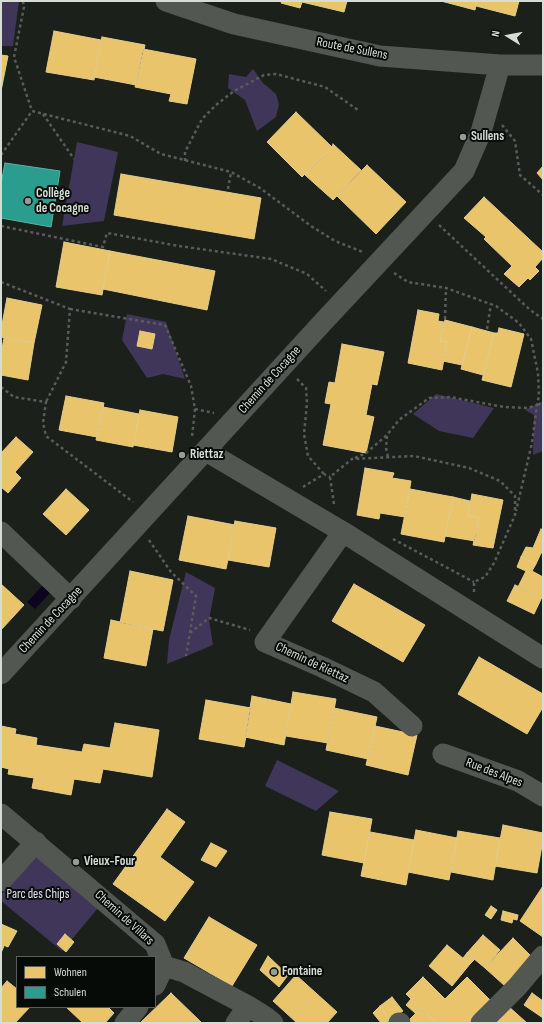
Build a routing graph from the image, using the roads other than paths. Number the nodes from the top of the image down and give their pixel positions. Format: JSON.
{"nodes":[{"id":1,"x":166,"y":1,"type":"edge"},
{"id":2,"x":500,"y":65,"type":"junction"},
{"id":3,"x":543,"y":65,"type":"edge"},
{"id":4,"x":199,"y":448,"type":"junction"},
{"id":5,"x":1,"y":532,"type":"edge"},
{"id":6,"x":343,"y":532,"type":"junction"},
{"id":7,"x":71,"y":599,"type":"junction"},
{"id":8,"x":543,"y":658,"type":"edge"},
{"id":9,"x":1,"y":674,"type":"edge"},
{"id":10,"x":412,"y":726,"type":"dead end"},
{"id":11,"x":443,"y":754,"type":"dead end"},
{"id":12,"x":543,"y":796,"type":"edge"},
{"id":13,"x":1,"y":814,"type":"edge"},
{"id":14,"x":36,"y":842,"type":"junction"},
{"id":15,"x":1,"y":881,"type":"edge"},
{"id":16,"x":543,"y":956,"type":"edge"},
{"id":17,"x":164,"y":966,"type":"junction"},
{"id":18,"x":156,"y":983,"type":"edge"},
{"id":19,"x":248,"y":1006,"type":"junction"},
{"id":20,"x":137,"y":1008,"type":"edge"},
{"id":21,"x":125,"y":1023,"type":"edge"},
{"id":22,"x":236,"y":1023,"type":"edge"},
{"id":23,"x":273,"y":1023,"type":"edge"},
{"id":24,"x":481,"y":1023,"type":"edge"}],
"edges":[{"from":1,"to":2,"type":"street","name":"Route de Sullens"},
{"from":2,"to":3,"type":"street","name":"Route de Sullens"},
{"from":2,"to":4,"type":"street","name":"Chemin de Cocagne"},
{"from":4,"to":6,"type":"street"},
{"from":4,"to":7,"type":"street","name":"Chemin de Cocagne"},
{"from":5,"to":7,"type":"street"},
{"from":6,"to":8,"type":"street"},
{"from":6,"to":10,"type":"street","name":"Chemin de Riettaz"},
{"from":7,"to":9,"type":"street","name":"Chemin de Cocagne"},
{"from":11,"to":12,"type":"street","name":"Rue des Alpes"},
{"from":13,"to":14,"type":"street","name":"Chemin de Villars"},
{"from":14,"to":15,"type":"street"},
{"from":14,"to":17,"type":"street","name":"Chemin de Villars"},
{"from":16,"to":24,"type":"street"},
{"from":17,"to":18,"type":"street"},
{"from":17,"to":19,"type":"street"},
{"from":19,"to":22,"type":"street"},
{"from":19,"to":23,"type":"street"},
{"from":20,"to":21,"type":"street"}]}
